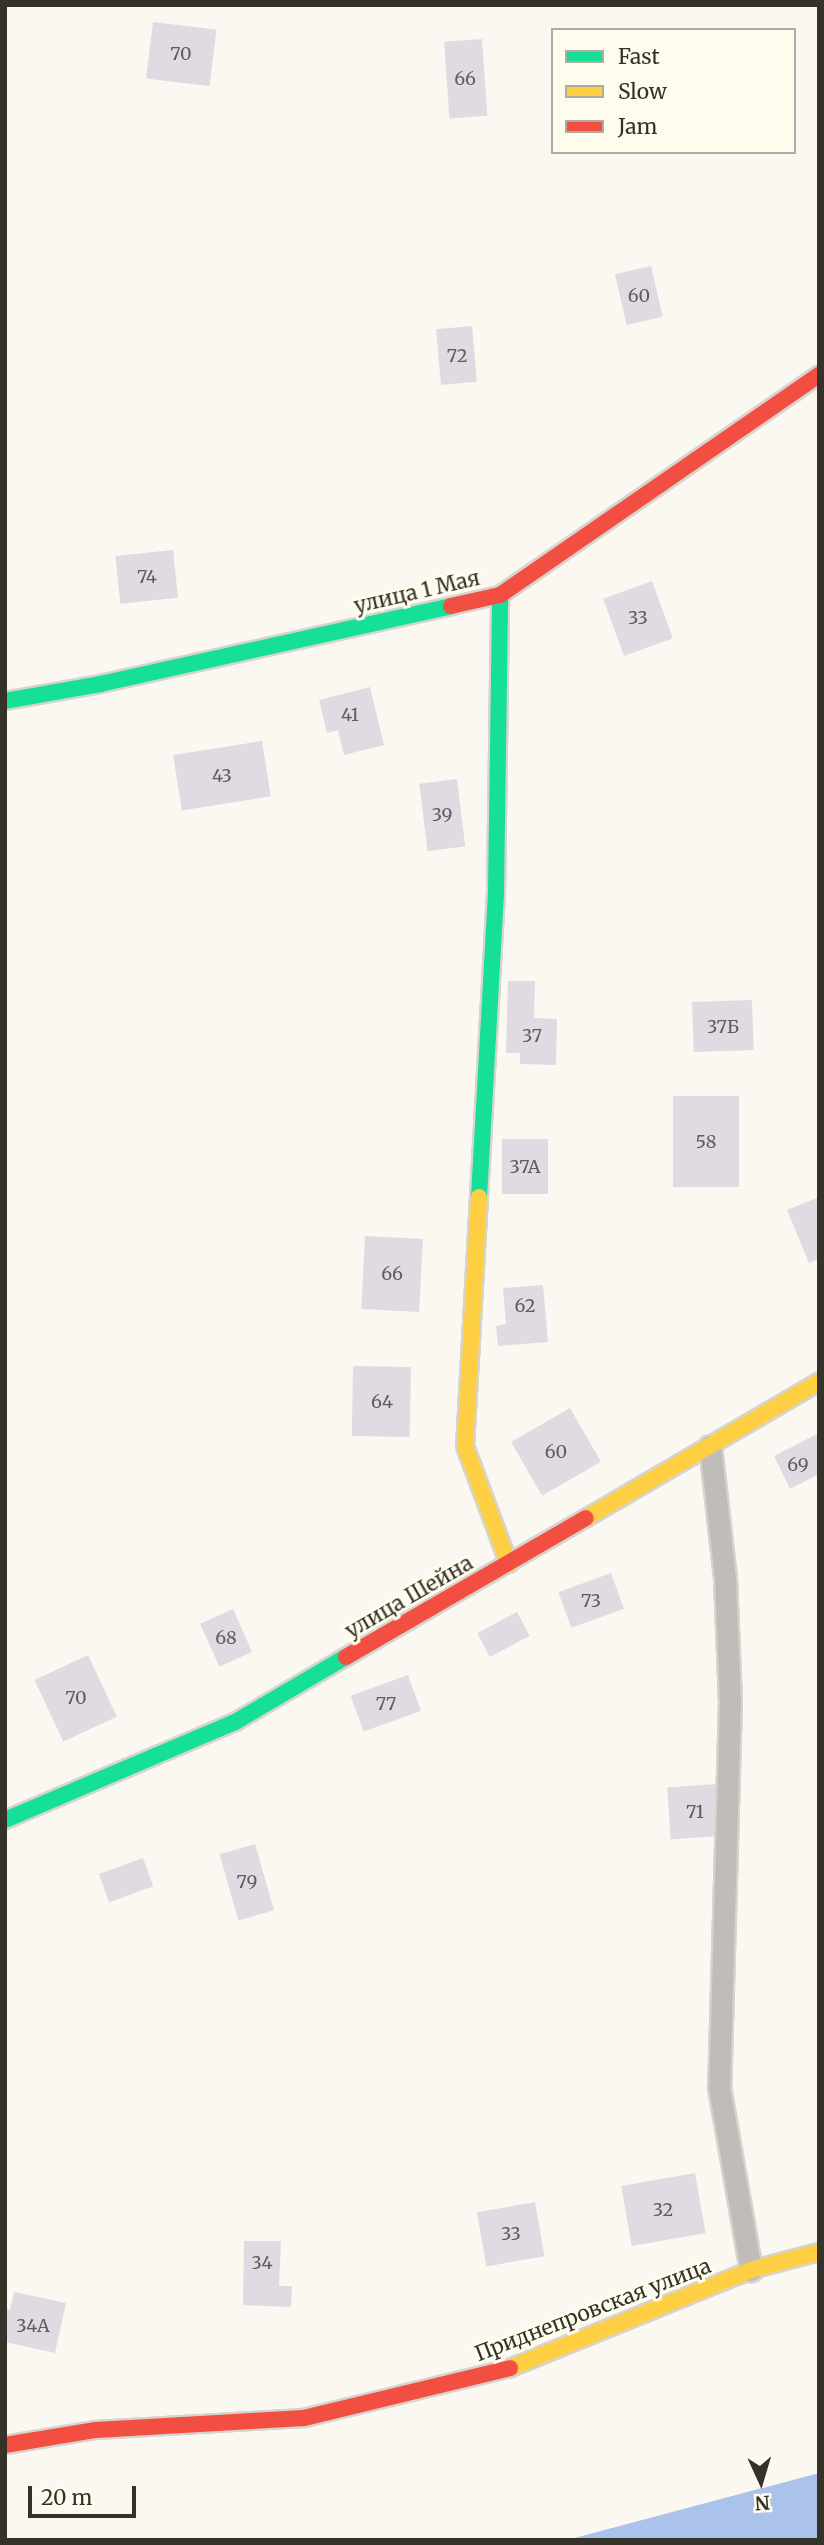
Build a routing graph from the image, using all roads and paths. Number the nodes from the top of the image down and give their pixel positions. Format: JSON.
{"nodes":[{"id":1,"x":819,"y":375,"type":"edge"},
{"id":2,"x":500,"y":595,"type":"junction"},
{"id":3,"x":5,"y":701,"type":"edge"},
{"id":4,"x":819,"y":1382,"type":"edge"},
{"id":5,"x":710,"y":1446,"type":"junction"},
{"id":6,"x":509,"y":1564,"type":"junction"},
{"id":7,"x":5,"y":1820,"type":"edge"},
{"id":8,"x":819,"y":2252,"type":"edge"},
{"id":9,"x":751,"y":2270,"type":"junction"},
{"id":10,"x":5,"y":2445,"type":"edge"}],
"edges":[{"from":1,"to":2,"type":"street","name":"улица 1 Мая"},
{"from":2,"to":3,"type":"street","name":"улица 1 Мая"},
{"from":2,"to":6,"type":"street"},
{"from":4,"to":5,"type":"street","name":"улица Шейна"},
{"from":5,"to":6,"type":"street","name":"улица Шейна"},
{"from":5,"to":9,"type":"lane"},
{"from":6,"to":7,"type":"street","name":"улица Шейна"},
{"from":8,"to":9,"type":"street","name":"Приднепровская улица"},
{"from":9,"to":10,"type":"street","name":"Приднепровская улица"}]}
